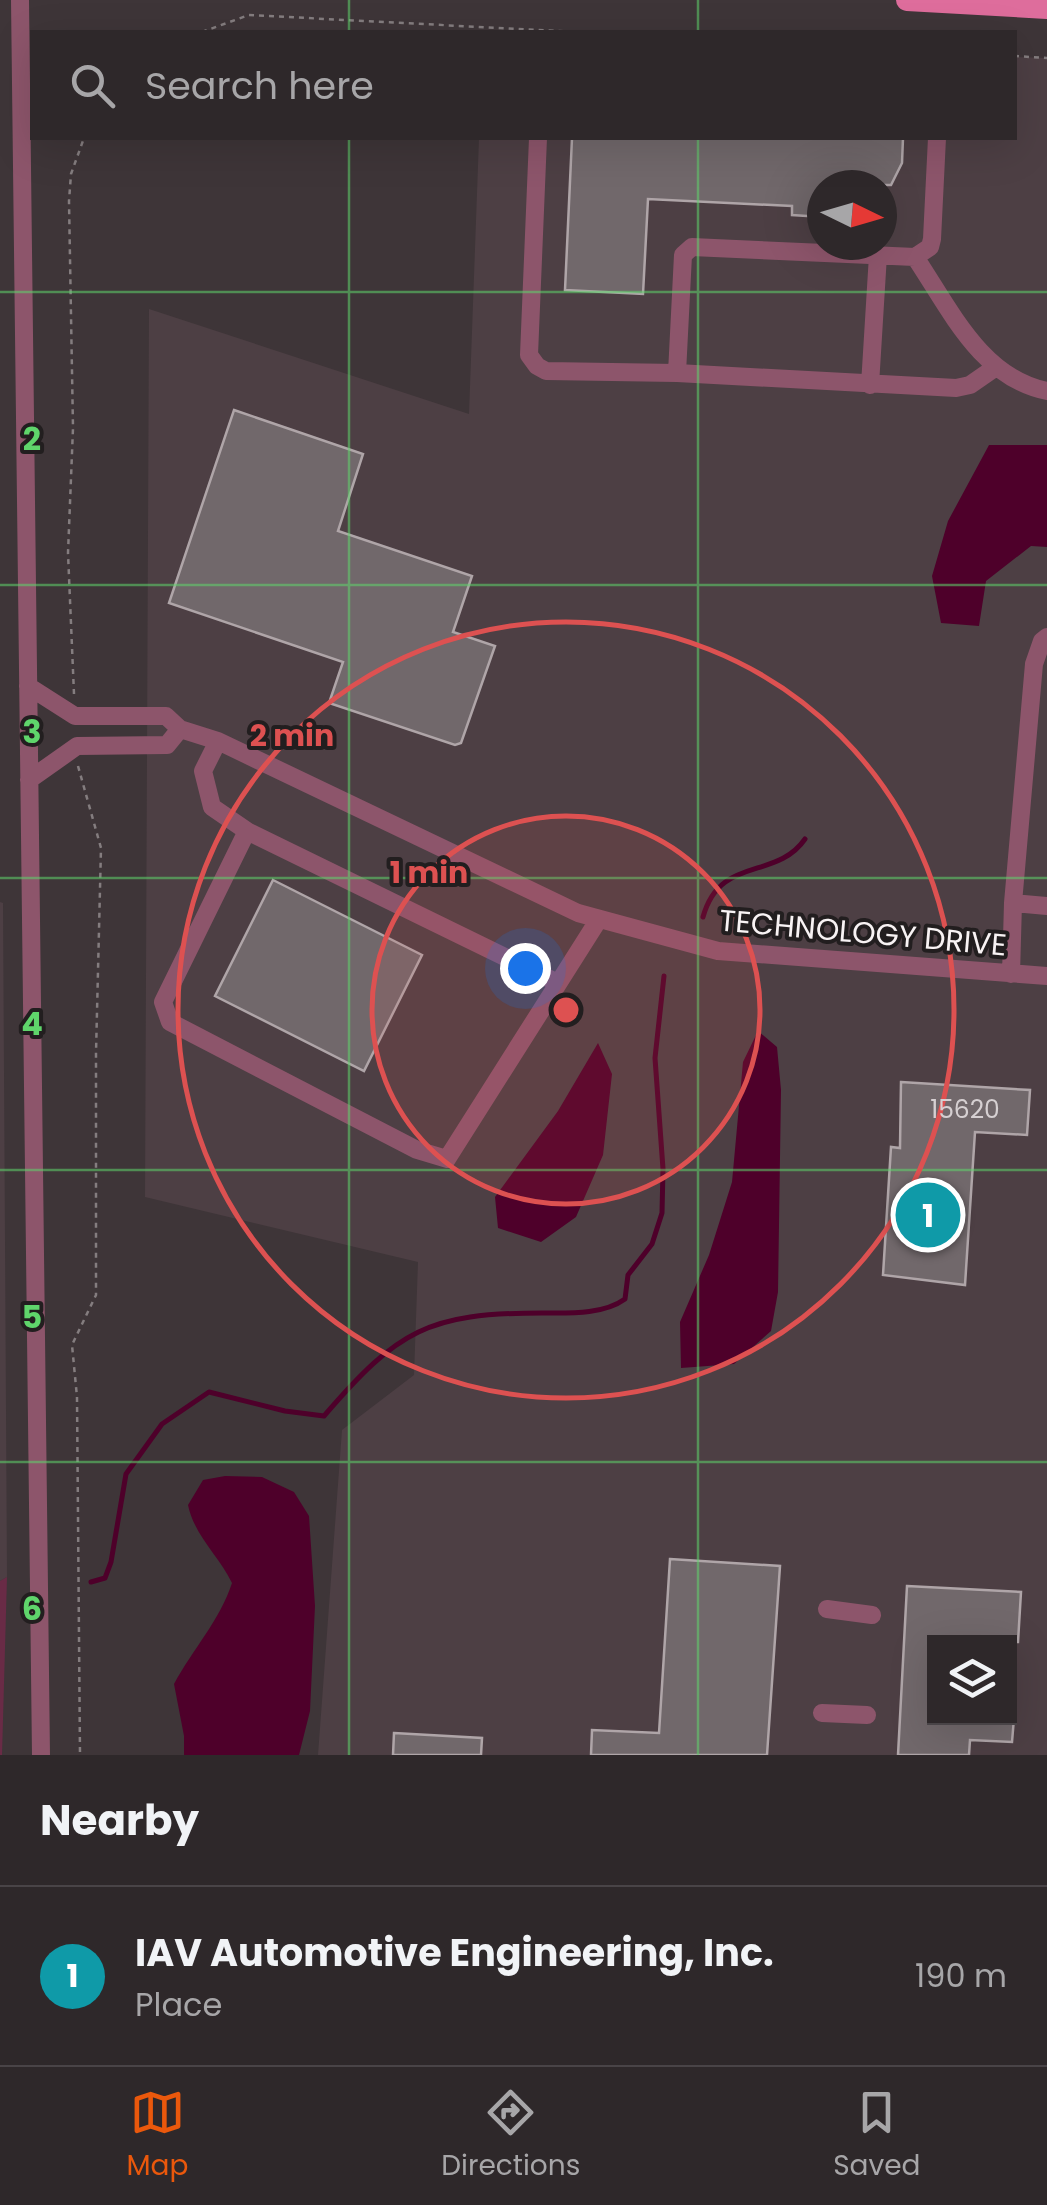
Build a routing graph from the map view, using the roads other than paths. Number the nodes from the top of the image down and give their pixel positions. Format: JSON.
{"nodes":[{"id":1,"x":20,"y":0,"type":"edge"},
{"id":2,"x":907,"y":0,"type":"edge"},
{"id":3,"x":1047,"y":8,"type":"edge"},
{"id":4,"x":0,"y":60,"type":"edge"},
{"id":5,"x":20,"y":60,"type":"junction"},
{"id":6,"x":538,"y":140,"type":"edge"},
{"id":7,"x":937,"y":140,"type":"edge"},
{"id":8,"x":807,"y":254,"type":"edge"},
{"id":9,"x":897,"y":257,"type":"edge"},
{"id":10,"x":915,"y":257,"type":"junction"},
{"id":11,"x":878,"y":260,"type":"edge"},
{"id":12,"x":996,"y":367,"type":"junction"},
{"id":13,"x":677,"y":373,"type":"junction"},
{"id":14,"x":870,"y":384,"type":"junction"},
{"id":15,"x":1047,"y":391,"type":"edge"},
{"id":16,"x":1047,"y":637,"type":"edge"},
{"id":17,"x":28,"y":686,"type":"junction"},
{"id":18,"x":180,"y":729,"type":"junction"},
{"id":19,"x":218,"y":741,"type":"junction"},
{"id":20,"x":30,"y":780,"type":"junction"},
{"id":21,"x":247,"y":831,"type":"junction"},
{"id":22,"x":1013,"y":903,"type":"junction"},
{"id":23,"x":1047,"y":906,"type":"edge"},
{"id":24,"x":599,"y":919,"type":"junction"},
{"id":25,"x":1011,"y":974,"type":"junction"},
{"id":26,"x":1047,"y":976,"type":"edge"},
{"id":27,"x":558,"y":984,"type":"junction"},
{"id":28,"x":827,"y":1609,"type":"dead end"},
{"id":29,"x":872,"y":1615,"type":"dead end"},
{"id":30,"x":822,"y":1712,"type":"dead end"},
{"id":31,"x":867,"y":1715,"type":"dead end"},
{"id":32,"x":41,"y":1755,"type":"edge"}],
"edges":[{"from":1,"to":5,"type":"street"},
{"from":2,"to":3,"type":"main road"},
{"from":4,"to":5,"type":"street"},
{"from":5,"to":17,"type":"street"},
{"from":6,"to":13,"type":"street"},
{"from":7,"to":10,"type":"street"},
{"from":8,"to":13,"type":"street"},
{"from":9,"to":10,"type":"street"},
{"from":10,"to":12,"type":"street"},
{"from":11,"to":14,"type":"street"},
{"from":12,"to":14,"type":"street"},
{"from":12,"to":15,"type":"street"},
{"from":13,"to":14,"type":"street"},
{"from":16,"to":22,"type":"street"},
{"from":17,"to":18,"type":"street","name":"TECHNOLOGY DRIVE"},
{"from":17,"to":20,"type":"street"},
{"from":18,"to":19,"type":"street","name":"TECHNOLOGY DRIVE"},
{"from":18,"to":20,"type":"street"},
{"from":19,"to":21,"type":"street"},
{"from":19,"to":24,"type":"street","name":"TECHNOLOGY DRIVE"},
{"from":20,"to":32,"type":"street"},
{"from":21,"to":27,"type":"street"},
{"from":21,"to":27,"type":"street"},
{"from":22,"to":23,"type":"street"},
{"from":22,"to":25,"type":"street"},
{"from":24,"to":25,"type":"street","name":"TECHNOLOGY DRIVE"},
{"from":24,"to":27,"type":"street"},
{"from":25,"to":26,"type":"street","name":"TECHNOLOGY DRIVE"},
{"from":28,"to":29,"type":"street"},
{"from":30,"to":31,"type":"street"}]}
